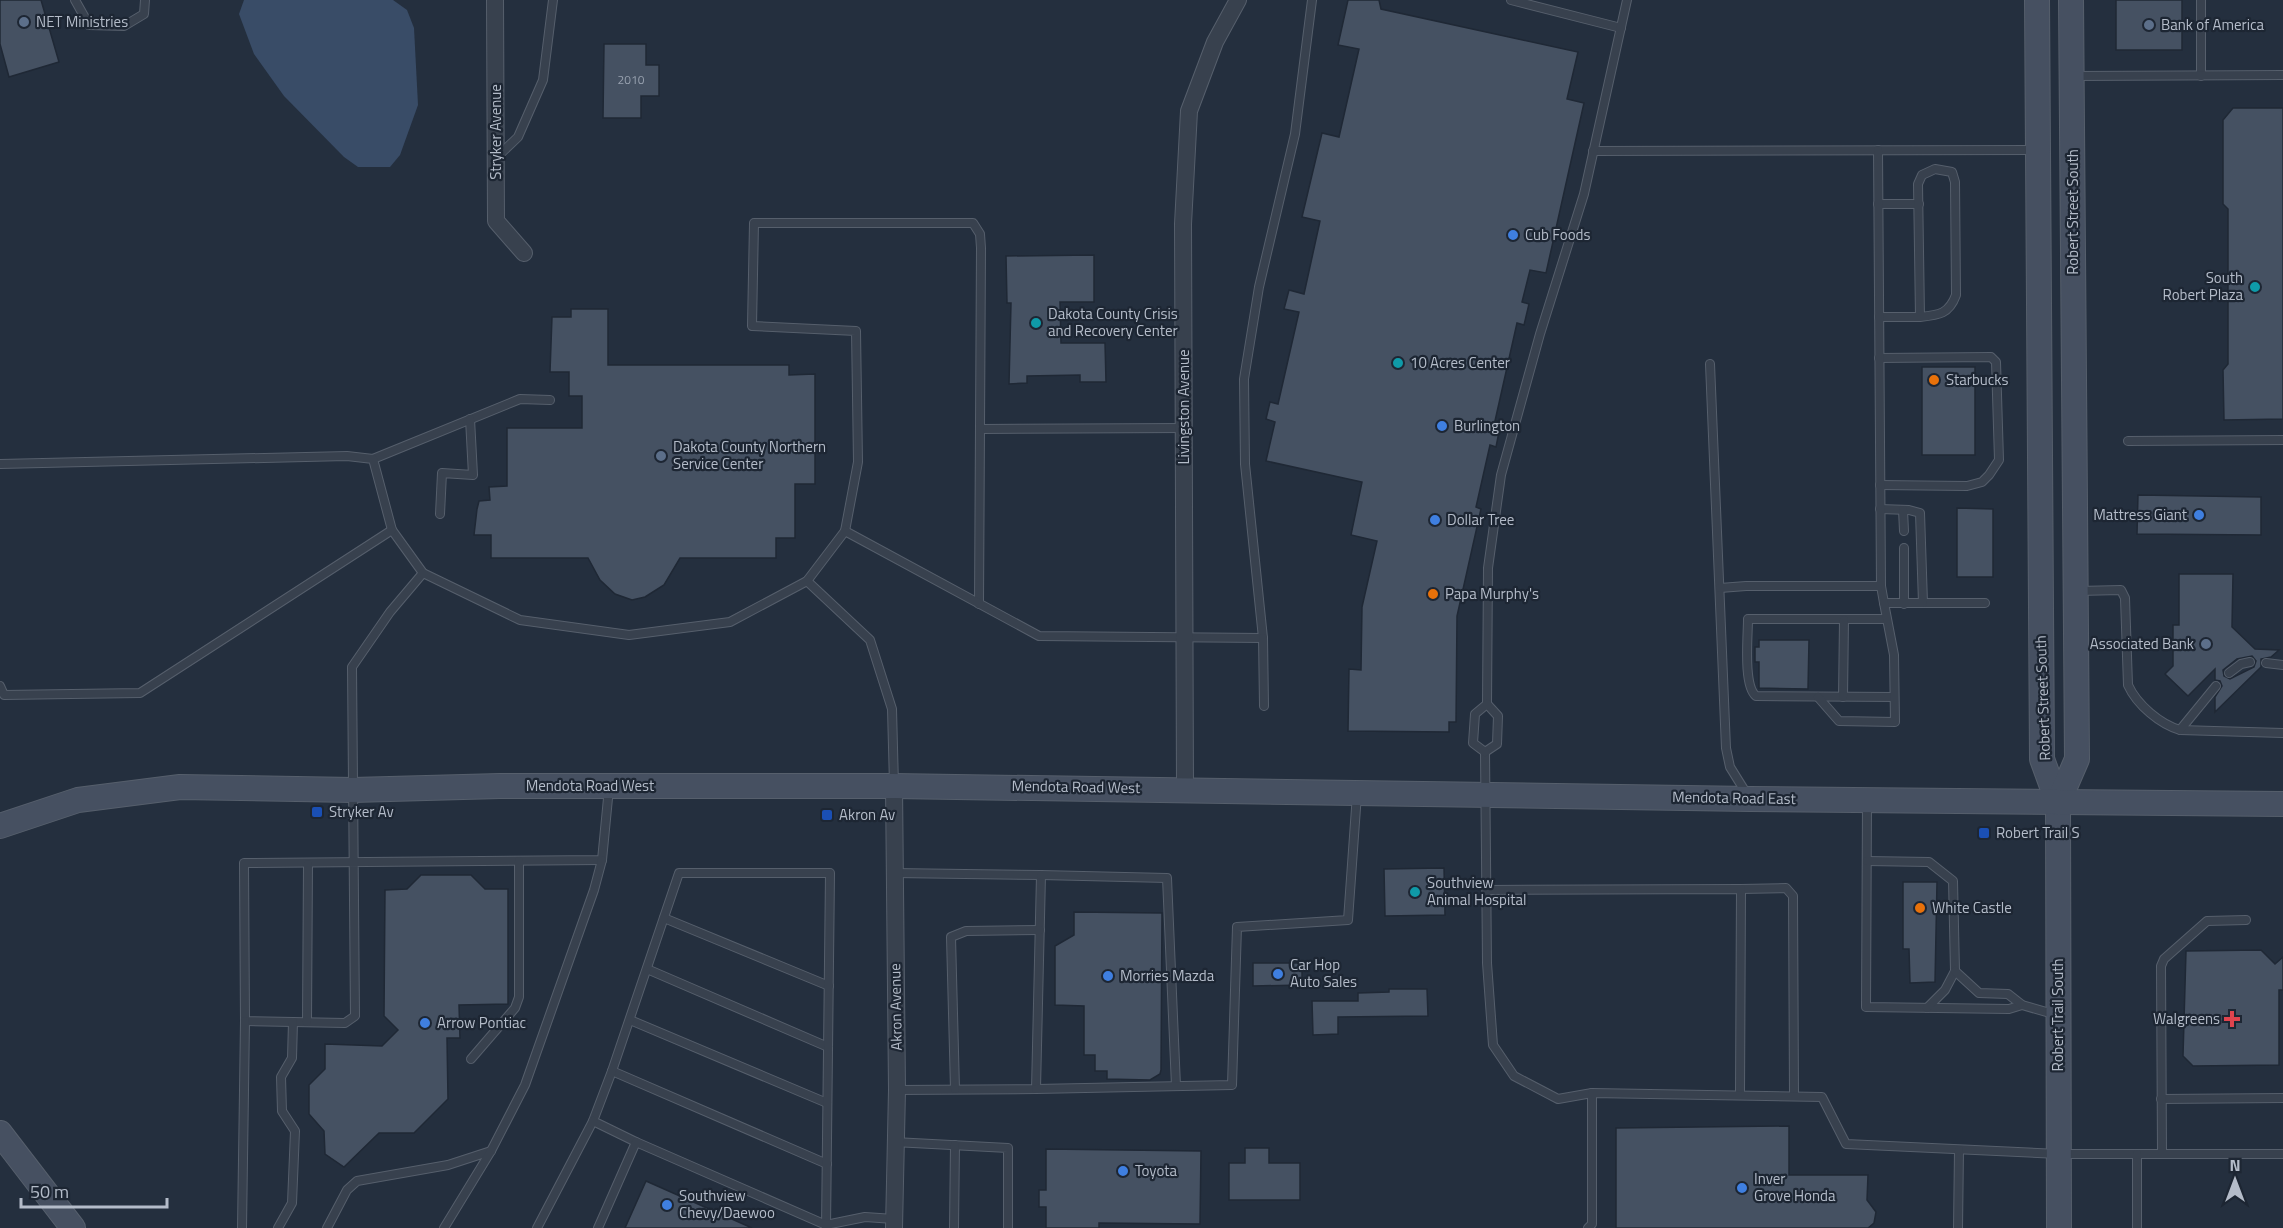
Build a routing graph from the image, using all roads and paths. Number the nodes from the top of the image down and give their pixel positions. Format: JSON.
{"nodes":[{"id":1,"x":75,"y":0,"type":"edge"},
{"id":2,"x":145,"y":0,"type":"edge"},
{"id":3,"x":495,"y":0,"type":"edge"},
{"id":4,"x":553,"y":0,"type":"edge"},
{"id":5,"x":1238,"y":0,"type":"edge"},
{"id":6,"x":1312,"y":0,"type":"edge"},
{"id":7,"x":1511,"y":0,"type":"edge"},
{"id":8,"x":1627,"y":0,"type":"edge"},
{"id":9,"x":2037,"y":0,"type":"edge"},
{"id":10,"x":2071,"y":0,"type":"edge"},
{"id":11,"x":2201,"y":0,"type":"edge"},
{"id":12,"x":1621,"y":28,"type":"junction"},
{"id":13,"x":2037,"y":44,"type":"junction"},
{"id":14,"x":2283,"y":75,"type":"edge"},
{"id":15,"x":2072,"y":76,"type":"junction"},
{"id":16,"x":2201,"y":76,"type":"junction"},
{"id":17,"x":1878,"y":150,"type":"junction"},
{"id":18,"x":2037,"y":150,"type":"junction"},
{"id":19,"x":1593,"y":151,"type":"junction"},
{"id":20,"x":496,"y":158,"type":"junction"},
{"id":21,"x":2072,"y":183,"type":"junction"},
{"id":22,"x":1878,"y":204,"type":"junction"},
{"id":23,"x":1919,"y":204,"type":"junction"},
{"id":24,"x":524,"y":253,"type":"dead end"},
{"id":25,"x":1879,"y":317,"type":"junction"},
{"id":26,"x":1920,"y":317,"type":"junction"},
{"id":27,"x":1879,"y":358,"type":"junction"},
{"id":28,"x":1710,"y":364,"type":"dead end"},
{"id":29,"x":550,"y":400,"type":"dead end"},
{"id":30,"x":470,"y":420,"type":"junction"},
{"id":31,"x":1184,"y":428,"type":"junction"},
{"id":32,"x":981,"y":429,"type":"junction"},
{"id":33,"x":2283,"y":440,"type":"edge"},
{"id":34,"x":2128,"y":441,"type":"dead end"},
{"id":35,"x":373,"y":459,"type":"junction"},
{"id":36,"x":0,"y":464,"type":"edge"},
{"id":37,"x":1880,"y":485,"type":"junction"},
{"id":38,"x":1880,"y":509,"type":"junction"},
{"id":39,"x":1904,"y":510,"type":"junction"},
{"id":40,"x":440,"y":514,"type":"dead end"},
{"id":41,"x":392,"y":530,"type":"junction"},
{"id":42,"x":845,"y":531,"type":"junction"},
{"id":43,"x":1904,"y":531,"type":"dead end"},
{"id":44,"x":1904,"y":548,"type":"dead end"},
{"id":45,"x":423,"y":573,"type":"junction"},
{"id":46,"x":807,"y":581,"type":"junction"},
{"id":47,"x":1881,"y":586,"type":"junction"},
{"id":48,"x":1720,"y":588,"type":"junction"},
{"id":49,"x":2075,"y":591,"type":"junction"},
{"id":50,"x":1884,"y":603,"type":"junction"},
{"id":51,"x":1923,"y":603,"type":"junction"},
{"id":52,"x":1985,"y":603,"type":"dead end"},
{"id":53,"x":979,"y":604,"type":"junction"},
{"id":54,"x":1904,"y":604,"type":"junction"},
{"id":55,"x":1886,"y":619,"type":"junction"},
{"id":56,"x":1844,"y":620,"type":"junction"},
{"id":57,"x":1263,"y":638,"type":"junction"},
{"id":58,"x":1185,"y":639,"type":"junction"},
{"id":59,"x":2250,"y":662,"type":"dead end"},
{"id":60,"x":2266,"y":663,"type":"dead end"},
{"id":61,"x":2283,"y":665,"type":"edge"},
{"id":62,"x":2229,"y":673,"type":"dead end"},
{"id":63,"x":0,"y":686,"type":"edge"},
{"id":64,"x":2216,"y":686,"type":"dead end"},
{"id":65,"x":1818,"y":697,"type":"junction"},
{"id":66,"x":1843,"y":697,"type":"junction"},
{"id":67,"x":1894,"y":697,"type":"junction"},
{"id":68,"x":1487,"y":704,"type":"junction"},
{"id":69,"x":1264,"y":706,"type":"dead end"},
{"id":70,"x":2180,"y":730,"type":"junction"},
{"id":71,"x":2283,"y":733,"type":"edge"},
{"id":72,"x":1485,"y":752,"type":"junction"},
{"id":73,"x":609,"y":786,"type":"junction"},
{"id":74,"x":894,"y":786,"type":"junction"},
{"id":75,"x":1185,"y":788,"type":"junction"},
{"id":76,"x":352,"y":790,"type":"junction"},
{"id":77,"x":1358,"y":791,"type":"junction"},
{"id":78,"x":1488,"y":794,"type":"junction"},
{"id":79,"x":1750,"y":799,"type":"junction"},
{"id":80,"x":1867,"y":800,"type":"junction"},
{"id":81,"x":2058,"y":803,"type":"junction"},
{"id":82,"x":2283,"y":804,"type":"edge"},
{"id":83,"x":0,"y":826,"type":"edge"},
{"id":84,"x":602,"y":860,"type":"junction"},
{"id":85,"x":519,"y":861,"type":"junction"},
{"id":86,"x":1867,"y":861,"type":"junction"},
{"id":87,"x":308,"y":864,"type":"junction"},
{"id":88,"x":354,"y":864,"type":"junction"},
{"id":89,"x":894,"y":873,"type":"junction"},
{"id":90,"x":1041,"y":875,"type":"junction"},
{"id":91,"x":1741,"y":889,"type":"junction"},
{"id":92,"x":1487,"y":890,"type":"junction"},
{"id":93,"x":664,"y":918,"type":"junction"},
{"id":94,"x":2246,"y":920,"type":"dead end"},
{"id":95,"x":1040,"y":930,"type":"junction"},
{"id":96,"x":647,"y":969,"type":"junction"},
{"id":97,"x":1955,"y":971,"type":"junction"},
{"id":98,"x":829,"y":986,"type":"junction"},
{"id":99,"x":2022,"y":1005,"type":"junction"},
{"id":100,"x":1927,"y":1008,"type":"junction"},
{"id":101,"x":2057,"y":1015,"type":"junction"},
{"id":102,"x":630,"y":1020,"type":"junction"},
{"id":103,"x":245,"y":1021,"type":"junction"},
{"id":104,"x":293,"y":1022,"type":"junction"},
{"id":105,"x":307,"y":1022,"type":"junction"},
{"id":106,"x":828,"y":1047,"type":"junction"},
{"id":107,"x":471,"y":1059,"type":"dead end"},
{"id":108,"x":612,"y":1071,"type":"junction"},
{"id":109,"x":1176,"y":1086,"type":"junction"},
{"id":110,"x":955,"y":1089,"type":"junction"},
{"id":111,"x":1036,"y":1089,"type":"junction"},
{"id":112,"x":897,"y":1090,"type":"junction"},
{"id":113,"x":1592,"y":1093,"type":"junction"},
{"id":114,"x":1740,"y":1094,"type":"junction"},
{"id":115,"x":1794,"y":1095,"type":"junction"},
{"id":116,"x":2283,"y":1098,"type":"edge"},
{"id":117,"x":2161,"y":1099,"type":"junction"},
{"id":118,"x":827,"y":1103,"type":"junction"},
{"id":119,"x":593,"y":1121,"type":"junction"},
{"id":120,"x":0,"y":1133,"type":"edge"},
{"id":121,"x":636,"y":1142,"type":"junction"},
{"id":122,"x":894,"y":1142,"type":"junction"},
{"id":123,"x":955,"y":1145,"type":"junction"},
{"id":124,"x":1959,"y":1150,"type":"junction"},
{"id":125,"x":491,"y":1151,"type":"junction"},
{"id":126,"x":2059,"y":1154,"type":"junction"},
{"id":127,"x":2137,"y":1154,"type":"junction"},
{"id":128,"x":2162,"y":1154,"type":"junction"},
{"id":129,"x":2283,"y":1154,"type":"edge"},
{"id":130,"x":826,"y":1164,"type":"junction"},
{"id":131,"x":894,"y":1223,"type":"edge"},
{"id":132,"x":826,"y":1227,"type":"edge"},
{"id":133,"x":73,"y":1228,"type":"edge"},
{"id":134,"x":242,"y":1228,"type":"edge"},
{"id":135,"x":278,"y":1228,"type":"edge"},
{"id":136,"x":327,"y":1228,"type":"edge"},
{"id":137,"x":444,"y":1228,"type":"edge"},
{"id":138,"x":537,"y":1228,"type":"edge"},
{"id":139,"x":598,"y":1228,"type":"edge"},
{"id":140,"x":954,"y":1228,"type":"edge"},
{"id":141,"x":1008,"y":1228,"type":"edge"},
{"id":142,"x":1588,"y":1228,"type":"edge"},
{"id":143,"x":1958,"y":1228,"type":"edge"},
{"id":144,"x":2059,"y":1228,"type":"edge"},
{"id":145,"x":2137,"y":1228,"type":"edge"}],
"edges":[{"from":1,"to":2,"type":"lane"},
{"from":3,"to":20,"type":"street","name":"Stryker Avenue"},
{"from":4,"to":20,"type":"lane"},
{"from":5,"to":31,"type":"street","name":"Livingston Avenue"},
{"from":6,"to":57,"type":"lane"},
{"from":7,"to":12,"type":"lane"},
{"from":8,"to":12,"type":"lane"},
{"from":9,"to":13,"type":"main road","name":"Robert Street South"},
{"from":10,"to":15,"type":"main road","name":"Robert Street South"},
{"from":11,"to":16,"type":"lane"},
{"from":12,"to":19,"type":"lane"},
{"from":13,"to":15,"type":"main road"},
{"from":13,"to":18,"type":"main road","name":"Robert Street South"},
{"from":14,"to":16,"type":"lane"},
{"from":15,"to":16,"type":"lane"},
{"from":15,"to":21,"type":"main road","name":"Robert Street South"},
{"from":17,"to":18,"type":"lane"},
{"from":17,"to":19,"type":"lane"},
{"from":17,"to":22,"type":"lane"},
{"from":18,"to":21,"type":"main road"},
{"from":18,"to":81,"type":"main road","name":"Robert Street South"},
{"from":19,"to":68,"type":"lane"},
{"from":20,"to":24,"type":"street","name":"Stryker Avenue"},
{"from":21,"to":49,"type":"main road","name":"Robert Street South"},
{"from":22,"to":23,"type":"lane"},
{"from":22,"to":25,"type":"lane"},
{"from":23,"to":26,"type":"lane"},
{"from":23,"to":26,"type":"lane"},
{"from":25,"to":26,"type":"lane"},
{"from":25,"to":27,"type":"lane"},
{"from":27,"to":37,"type":"lane"},
{"from":27,"to":37,"type":"lane"},
{"from":28,"to":48,"type":"lane"},
{"from":29,"to":30,"type":"lane"},
{"from":30,"to":35,"type":"lane"},
{"from":30,"to":40,"type":"lane"},
{"from":31,"to":32,"type":"lane"},
{"from":31,"to":58,"type":"street","name":"Livingston Avenue"},
{"from":32,"to":42,"type":"lane"},
{"from":32,"to":53,"type":"lane"},
{"from":33,"to":34,"type":"lane"},
{"from":35,"to":36,"type":"lane"},
{"from":35,"to":41,"type":"lane"},
{"from":37,"to":38,"type":"lane"},
{"from":38,"to":39,"type":"lane"},
{"from":38,"to":47,"type":"lane"},
{"from":39,"to":43,"type":"lane"},
{"from":39,"to":51,"type":"lane"},
{"from":41,"to":45,"type":"lane"},
{"from":41,"to":63,"type":"lane"},
{"from":42,"to":46,"type":"lane"},
{"from":42,"to":53,"type":"lane"},
{"from":44,"to":54,"type":"lane"},
{"from":45,"to":46,"type":"lane"},
{"from":45,"to":76,"type":"lane"},
{"from":46,"to":74,"type":"lane"},
{"from":47,"to":48,"type":"lane"},
{"from":47,"to":50,"type":"lane"},
{"from":48,"to":79,"type":"lane"},
{"from":49,"to":70,"type":"lane"},
{"from":49,"to":81,"type":"main road","name":"Robert Street South"},
{"from":50,"to":54,"type":"lane"},
{"from":50,"to":55,"type":"lane"},
{"from":51,"to":52,"type":"lane"},
{"from":51,"to":54,"type":"lane"},
{"from":53,"to":58,"type":"lane"},
{"from":55,"to":56,"type":"lane"},
{"from":55,"to":67,"type":"lane"},
{"from":56,"to":65,"type":"lane"},
{"from":56,"to":66,"type":"lane"},
{"from":57,"to":58,"type":"lane"},
{"from":57,"to":69,"type":"lane"},
{"from":58,"to":75,"type":"street","name":"Livingston Avenue"},
{"from":59,"to":62,"type":"lane"},
{"from":60,"to":61,"type":"lane"},
{"from":64,"to":70,"type":"lane"},
{"from":65,"to":66,"type":"lane"},
{"from":65,"to":67,"type":"lane"},
{"from":66,"to":67,"type":"lane"},
{"from":68,"to":72,"type":"lane"},
{"from":68,"to":72,"type":"lane"},
{"from":70,"to":71,"type":"lane"},
{"from":72,"to":78,"type":"lane"},
{"from":73,"to":74,"type":"main road","name":"Mendota Road West"},
{"from":73,"to":76,"type":"main road","name":"Mendota Road West"},
{"from":73,"to":84,"type":"lane"},
{"from":74,"to":75,"type":"main road","name":"Mendota Road West"},
{"from":74,"to":89,"type":"street","name":"Akron Avenue"},
{"from":75,"to":77,"type":"main road","name":"Mendota Road East"},
{"from":76,"to":83,"type":"main road","name":"Mendota Road West"},
{"from":76,"to":88,"type":"lane"},
{"from":77,"to":78,"type":"main road","name":"Mendota Road East"},
{"from":77,"to":109,"type":"lane"},
{"from":78,"to":79,"type":"main road","name":"Mendota Road East"},
{"from":78,"to":92,"type":"lane"},
{"from":79,"to":80,"type":"main road","name":"Mendota Road East"},
{"from":80,"to":81,"type":"main road","name":"Mendota Road East"},
{"from":80,"to":86,"type":"lane"},
{"from":81,"to":82,"type":"main road","name":"Mendota Road East"},
{"from":81,"to":101,"type":"main road","name":"Robert Trail South"},
{"from":84,"to":85,"type":"lane"},
{"from":84,"to":125,"type":"lane"},
{"from":85,"to":88,"type":"lane"},
{"from":85,"to":107,"type":"lane"},
{"from":86,"to":97,"type":"lane"},
{"from":86,"to":100,"type":"lane"},
{"from":87,"to":88,"type":"lane"},
{"from":87,"to":103,"type":"lane"},
{"from":87,"to":105,"type":"lane"},
{"from":88,"to":105,"type":"lane"},
{"from":89,"to":90,"type":"lane"},
{"from":89,"to":112,"type":"street","name":"Akron Avenue"},
{"from":90,"to":95,"type":"lane"},
{"from":90,"to":109,"type":"lane"},
{"from":91,"to":92,"type":"lane"},
{"from":91,"to":114,"type":"lane"},
{"from":91,"to":115,"type":"lane"},
{"from":92,"to":113,"type":"lane"},
{"from":93,"to":96,"type":"lane"},
{"from":93,"to":98,"type":"lane"},
{"from":93,"to":98,"type":"lane"},
{"from":94,"to":117,"type":"lane"},
{"from":95,"to":110,"type":"lane"},
{"from":95,"to":111,"type":"lane"},
{"from":96,"to":102,"type":"lane"},
{"from":96,"to":106,"type":"lane"},
{"from":97,"to":99,"type":"lane"},
{"from":97,"to":100,"type":"lane"},
{"from":98,"to":106,"type":"lane"},
{"from":99,"to":100,"type":"lane"},
{"from":99,"to":101,"type":"lane"},
{"from":101,"to":126,"type":"main road","name":"Robert Trail South"},
{"from":102,"to":108,"type":"lane"},
{"from":102,"to":118,"type":"lane"},
{"from":103,"to":104,"type":"lane"},
{"from":103,"to":134,"type":"lane"},
{"from":104,"to":105,"type":"lane"},
{"from":104,"to":135,"type":"lane"},
{"from":106,"to":118,"type":"lane"},
{"from":108,"to":119,"type":"lane"},
{"from":108,"to":130,"type":"lane"},
{"from":109,"to":111,"type":"lane"},
{"from":110,"to":111,"type":"lane"},
{"from":110,"to":112,"type":"lane"},
{"from":112,"to":122,"type":"street","name":"Akron Avenue"},
{"from":113,"to":114,"type":"lane"},
{"from":113,"to":142,"type":"lane"},
{"from":114,"to":115,"type":"lane"},
{"from":115,"to":124,"type":"lane"},
{"from":116,"to":117,"type":"lane"},
{"from":117,"to":128,"type":"lane"},
{"from":118,"to":130,"type":"lane"},
{"from":119,"to":121,"type":"lane"},
{"from":119,"to":138,"type":"lane"},
{"from":120,"to":133,"type":"main road"},
{"from":121,"to":132,"type":"lane"},
{"from":121,"to":139,"type":"lane"},
{"from":122,"to":123,"type":"lane"},
{"from":122,"to":131,"type":"street","name":"Akron Avenue"},
{"from":123,"to":140,"type":"lane"},
{"from":123,"to":141,"type":"lane"},
{"from":124,"to":126,"type":"lane"},
{"from":124,"to":143,"type":"lane"},
{"from":125,"to":136,"type":"lane"},
{"from":125,"to":137,"type":"lane"},
{"from":126,"to":127,"type":"lane"},
{"from":126,"to":144,"type":"main road","name":"Robert Trail South"},
{"from":127,"to":128,"type":"lane"},
{"from":127,"to":145,"type":"lane"},
{"from":128,"to":129,"type":"lane"},
{"from":130,"to":132,"type":"lane"},
{"from":131,"to":132,"type":"lane"}]}
